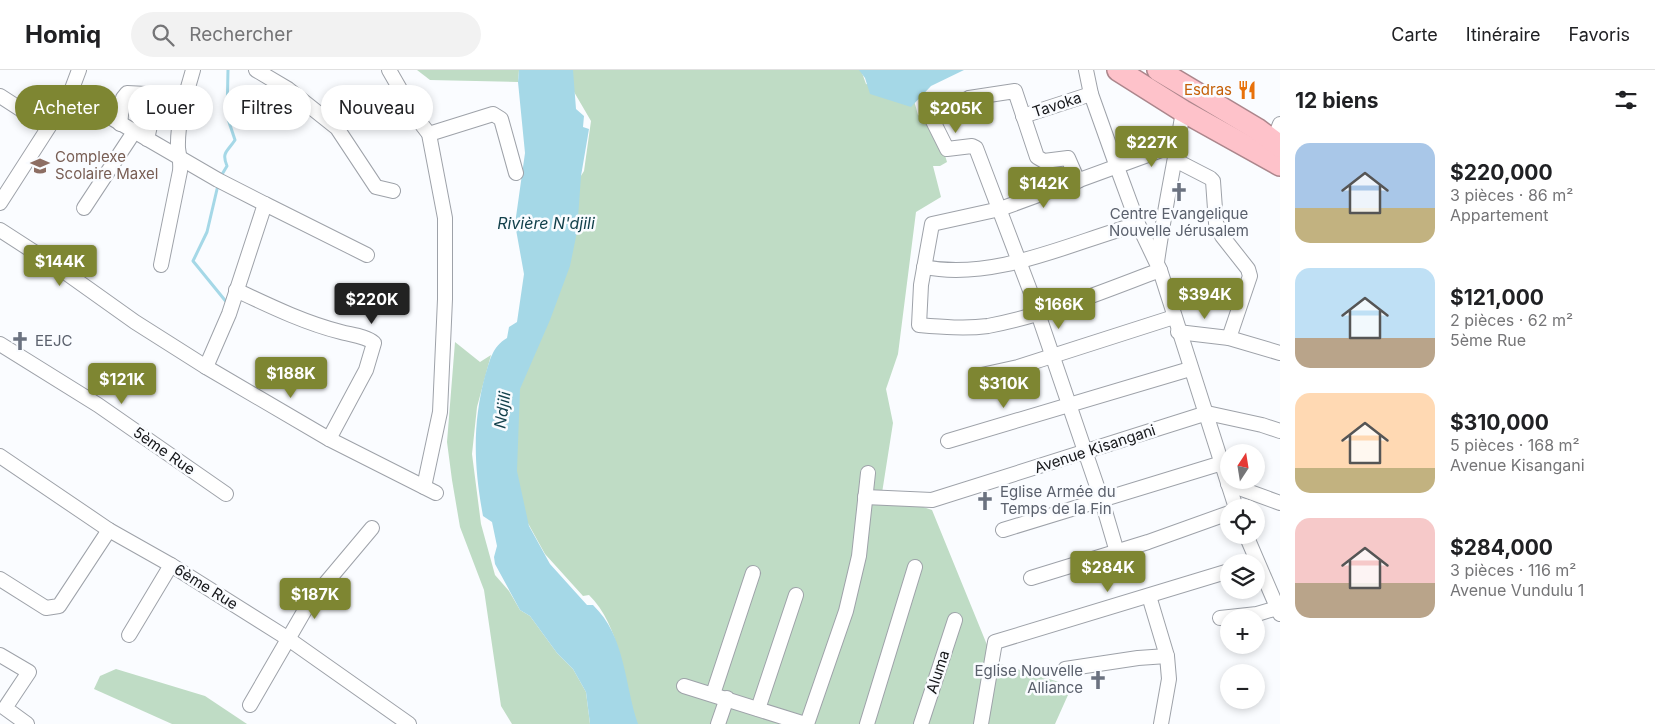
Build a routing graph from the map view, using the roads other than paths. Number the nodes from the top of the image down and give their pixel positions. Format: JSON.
{"nodes":[{"id":1,"x":79,"y":70,"type":"edge"},
{"id":2,"x":193,"y":70,"type":"edge"},
{"id":3,"x":256,"y":70,"type":"edge"},
{"id":4,"x":389,"y":70,"type":"edge"},
{"id":5,"x":1086,"y":70,"type":"edge"},
{"id":6,"x":1118,"y":70,"type":"edge"},
{"id":7,"x":1158,"y":70,"type":"edge"},
{"id":8,"x":73,"y":85,"type":"edge"},
{"id":9,"x":188,"y":85,"type":"edge"},
{"id":10,"x":1091,"y":94,"type":"junction"},
{"id":11,"x":128,"y":95,"type":"edge"},
{"id":12,"x":0,"y":96,"type":"edge"},
{"id":13,"x":15,"y":106,"type":"edge"},
{"id":14,"x":1183,"y":111,"type":"junction"},
{"id":15,"x":1023,"y":116,"type":"junction"},
{"id":16,"x":120,"y":124,"type":"joint"},
{"id":17,"x":46,"y":130,"type":"edge"},
{"id":18,"x":149,"y":130,"type":"edge"},
{"id":19,"x":181,"y":130,"type":"edge"},
{"id":20,"x":134,"y":132,"type":"junction"},
{"id":21,"x":429,"y":134,"type":"junction"},
{"id":22,"x":147,"y":139,"type":"junction"},
{"id":23,"x":1178,"y":144,"type":"junction"},
{"id":24,"x":1276,"y":146,"type":"edge"},
{"id":25,"x":182,"y":159,"type":"junction"},
{"id":26,"x":1176,"y":160,"type":"junction"},
{"id":27,"x":1116,"y":168,"type":"junction"},
{"id":28,"x":516,"y":172,"type":"dead end"},
{"id":29,"x":1078,"y":181,"type":"junction"},
{"id":30,"x":393,"y":191,"type":"dead end"},
{"id":31,"x":0,"y":203,"type":"edge"},
{"id":32,"x":265,"y":204,"type":"junction"},
{"id":33,"x":84,"y":208,"type":"dead end"},
{"id":34,"x":1000,"y":209,"type":"junction"},
{"id":35,"x":1138,"y":224,"type":"junction"},
{"id":36,"x":0,"y":230,"type":"edge"},
{"id":37,"x":366,"y":255,"type":"dead end"},
{"id":38,"x":1019,"y":260,"type":"junction"},
{"id":39,"x":161,"y":265,"type":"dead end"},
{"id":40,"x":1158,"y":266,"type":"junction"},
{"id":41,"x":924,"y":267,"type":"junction"},
{"id":42,"x":236,"y":290,"type":"junction"},
{"id":43,"x":1038,"y":313,"type":"junction"},
{"id":44,"x":1174,"y":317,"type":"junction"},
{"id":45,"x":1178,"y":332,"type":"junction"},
{"id":46,"x":1229,"y":338,"type":"junction"},
{"id":47,"x":0,"y":344,"type":"edge"},
{"id":48,"x":1279,"y":351,"type":"edge"},
{"id":49,"x":1052,"y":356,"type":"junction"},
{"id":50,"x":206,"y":367,"type":"junction"},
{"id":51,"x":1190,"y":368,"type":"junction"},
{"id":52,"x":977,"y":376,"type":"dead end"},
{"id":53,"x":1069,"y":404,"type":"junction"},
{"id":54,"x":1207,"y":413,"type":"junction"},
{"id":55,"x":1280,"y":430,"type":"edge"},
{"id":56,"x":329,"y":439,"type":"junction"},
{"id":57,"x":948,"y":441,"type":"dead end"},
{"id":58,"x":1084,"y":451,"type":"junction"},
{"id":59,"x":0,"y":456,"type":"edge"},
{"id":60,"x":1220,"y":456,"type":"edge"},
{"id":61,"x":1220,"y":464,"type":"edge"},
{"id":62,"x":868,"y":473,"type":"dead end"},
{"id":63,"x":1242,"y":489,"type":"edge"},
{"id":64,"x":226,"y":494,"type":"dead end"},
{"id":65,"x":865,"y":497,"type":"junction"},
{"id":66,"x":1102,"y":501,"type":"junction"},
{"id":67,"x":1280,"y":503,"type":"edge"},
{"id":68,"x":1220,"y":516,"type":"edge"},
{"id":69,"x":372,"y":528,"type":"dead end"},
{"id":70,"x":109,"y":530,"type":"junction"},
{"id":71,"x":1003,"y":530,"type":"dead end"},
{"id":72,"x":1117,"y":552,"type":"junction"},
{"id":73,"x":171,"y":565,"type":"junction"},
{"id":74,"x":915,"y":567,"type":"dead end"},
{"id":75,"x":754,"y":573,"type":"dead end"},
{"id":76,"x":1220,"y":574,"type":"edge"},
{"id":77,"x":0,"y":578,"type":"edge"},
{"id":78,"x":1031,"y":578,"type":"dead end"},
{"id":79,"x":1265,"y":580,"type":"edge"},
{"id":80,"x":796,"y":595,"type":"dead end"},
{"id":81,"x":1149,"y":596,"type":"junction"},
{"id":82,"x":1279,"y":611,"type":"edge"},
{"id":83,"x":1265,"y":613,"type":"edge"},
{"id":84,"x":955,"y":620,"type":"dead end"},
{"id":85,"x":129,"y":635,"type":"dead end"},
{"id":86,"x":287,"y":638,"type":"junction"},
{"id":87,"x":0,"y":655,"type":"edge"},
{"id":88,"x":1167,"y":656,"type":"junction"},
{"id":89,"x":1066,"y":669,"type":"dead end"},
{"id":90,"x":684,"y":686,"type":"dead end"},
{"id":91,"x":713,"y":694,"type":"junction"},
{"id":92,"x":727,"y":698,"type":"junction"},
{"id":93,"x":250,"y":706,"type":"dead end"},
{"id":94,"x":758,"y":709,"type":"junction"},
{"id":95,"x":785,"y":721,"type":"edge"},
{"id":96,"x":27,"y":724,"type":"edge"},
{"id":97,"x":409,"y":724,"type":"edge"},
{"id":98,"x":718,"y":724,"type":"edge"},
{"id":99,"x":806,"y":724,"type":"edge"},
{"id":100,"x":867,"y":724,"type":"edge"},
{"id":101,"x":921,"y":724,"type":"edge"},
{"id":102,"x":980,"y":724,"type":"edge"},
{"id":103,"x":1161,"y":724,"type":"edge"}],
"edges":[{"from":1,"to":8,"type":"street"},
{"from":2,"to":9,"type":"street"},
{"from":3,"to":30,"type":"street"},
{"from":4,"to":21,"type":"street"},
{"from":5,"to":10,"type":"street"},
{"from":6,"to":14,"type":"highway"},
{"from":7,"to":24,"type":"highway"},
{"from":10,"to":15,"type":"street","name":"Tavoka"},
{"from":10,"to":27,"type":"street"},
{"from":11,"to":16,"type":"street"},
{"from":12,"to":13,"type":"street"},
{"from":14,"to":23,"type":"street"},
{"from":14,"to":24,"type":"highway"},
{"from":15,"to":29,"type":"street","name":"Tavoka"},
{"from":15,"to":34,"type":"street","name":"Tavoka"},
{"from":16,"to":20,"type":"street"},
{"from":17,"to":31,"type":"street"},
{"from":18,"to":22,"type":"street"},
{"from":19,"to":25,"type":"street"},
{"from":20,"to":22,"type":"street"},
{"from":20,"to":33,"type":"street"},
{"from":21,"to":28,"type":"street"},
{"from":21,"to":56,"type":"street"},
{"from":22,"to":25,"type":"street"},
{"from":23,"to":26,"type":"street"},
{"from":23,"to":27,"type":"street"},
{"from":25,"to":32,"type":"street"},
{"from":25,"to":39,"type":"street"},
{"from":26,"to":40,"type":"street"},
{"from":26,"to":46,"type":"street"},
{"from":27,"to":29,"type":"street"},
{"from":27,"to":35,"type":"street"},
{"from":29,"to":34,"type":"street"},
{"from":32,"to":37,"type":"street"},
{"from":32,"to":42,"type":"street"},
{"from":34,"to":38,"type":"street"},
{"from":34,"to":41,"type":"street"},
{"from":35,"to":38,"type":"street"},
{"from":35,"to":40,"type":"street"},
{"from":36,"to":50,"type":"street"},
{"from":38,"to":41,"type":"street"},
{"from":38,"to":43,"type":"street"},
{"from":40,"to":43,"type":"street"},
{"from":40,"to":44,"type":"street"},
{"from":41,"to":43,"type":"street"},
{"from":42,"to":50,"type":"street"},
{"from":42,"to":56,"type":"street"},
{"from":43,"to":49,"type":"street"},
{"from":44,"to":45,"type":"street"},
{"from":44,"to":49,"type":"street"},
{"from":45,"to":46,"type":"street"},
{"from":45,"to":51,"type":"street"},
{"from":46,"to":48,"type":"street"},
{"from":47,"to":64,"type":"street","name":"5ème Rue"},
{"from":49,"to":52,"type":"street"},
{"from":49,"to":53,"type":"street"},
{"from":50,"to":56,"type":"street"},
{"from":51,"to":53,"type":"street"},
{"from":51,"to":54,"type":"street"},
{"from":53,"to":57,"type":"street"},
{"from":53,"to":58,"type":"street"},
{"from":54,"to":55,"type":"street"},
{"from":54,"to":58,"type":"street","name":"Avenue Kisangani"},
{"from":54,"to":60,"type":"street"},
{"from":58,"to":65,"type":"street","name":"Avenue Kisangani"},
{"from":58,"to":66,"type":"street"},
{"from":59,"to":70,"type":"street","name":"6ème Rue"},
{"from":61,"to":66,"type":"street"},
{"from":62,"to":65,"type":"street"},
{"from":63,"to":67,"type":"street"},
{"from":65,"to":99,"type":"street"},
{"from":66,"to":71,"type":"street"},
{"from":66,"to":72,"type":"street"},
{"from":68,"to":72,"type":"street"},
{"from":69,"to":86,"type":"street"},
{"from":70,"to":73,"type":"street","name":"6ème Rue"},
{"from":70,"to":77,"type":"street"},
{"from":72,"to":78,"type":"street"},
{"from":73,"to":85,"type":"street"},
{"from":73,"to":86,"type":"street","name":"6ème Rue"},
{"from":74,"to":100,"type":"street"},
{"from":75,"to":91,"type":"street"},
{"from":76,"to":81,"type":"street"},
{"from":79,"to":82,"type":"street"},
{"from":80,"to":94,"type":"street"},
{"from":81,"to":88,"type":"street"},
{"from":81,"to":102,"type":"street"},
{"from":82,"to":83,"type":"street"},
{"from":84,"to":101,"type":"street","name":"Aluma"},
{"from":86,"to":93,"type":"street"},
{"from":86,"to":97,"type":"street","name":"6ème Rue"},
{"from":87,"to":96,"type":"street"},
{"from":88,"to":89,"type":"street"},
{"from":88,"to":103,"type":"street"},
{"from":90,"to":91,"type":"street"},
{"from":91,"to":92,"type":"street"},
{"from":92,"to":94,"type":"street"},
{"from":92,"to":98,"type":"street"},
{"from":94,"to":95,"type":"street"},
{"from":95,"to":99,"type":"street"}]}
